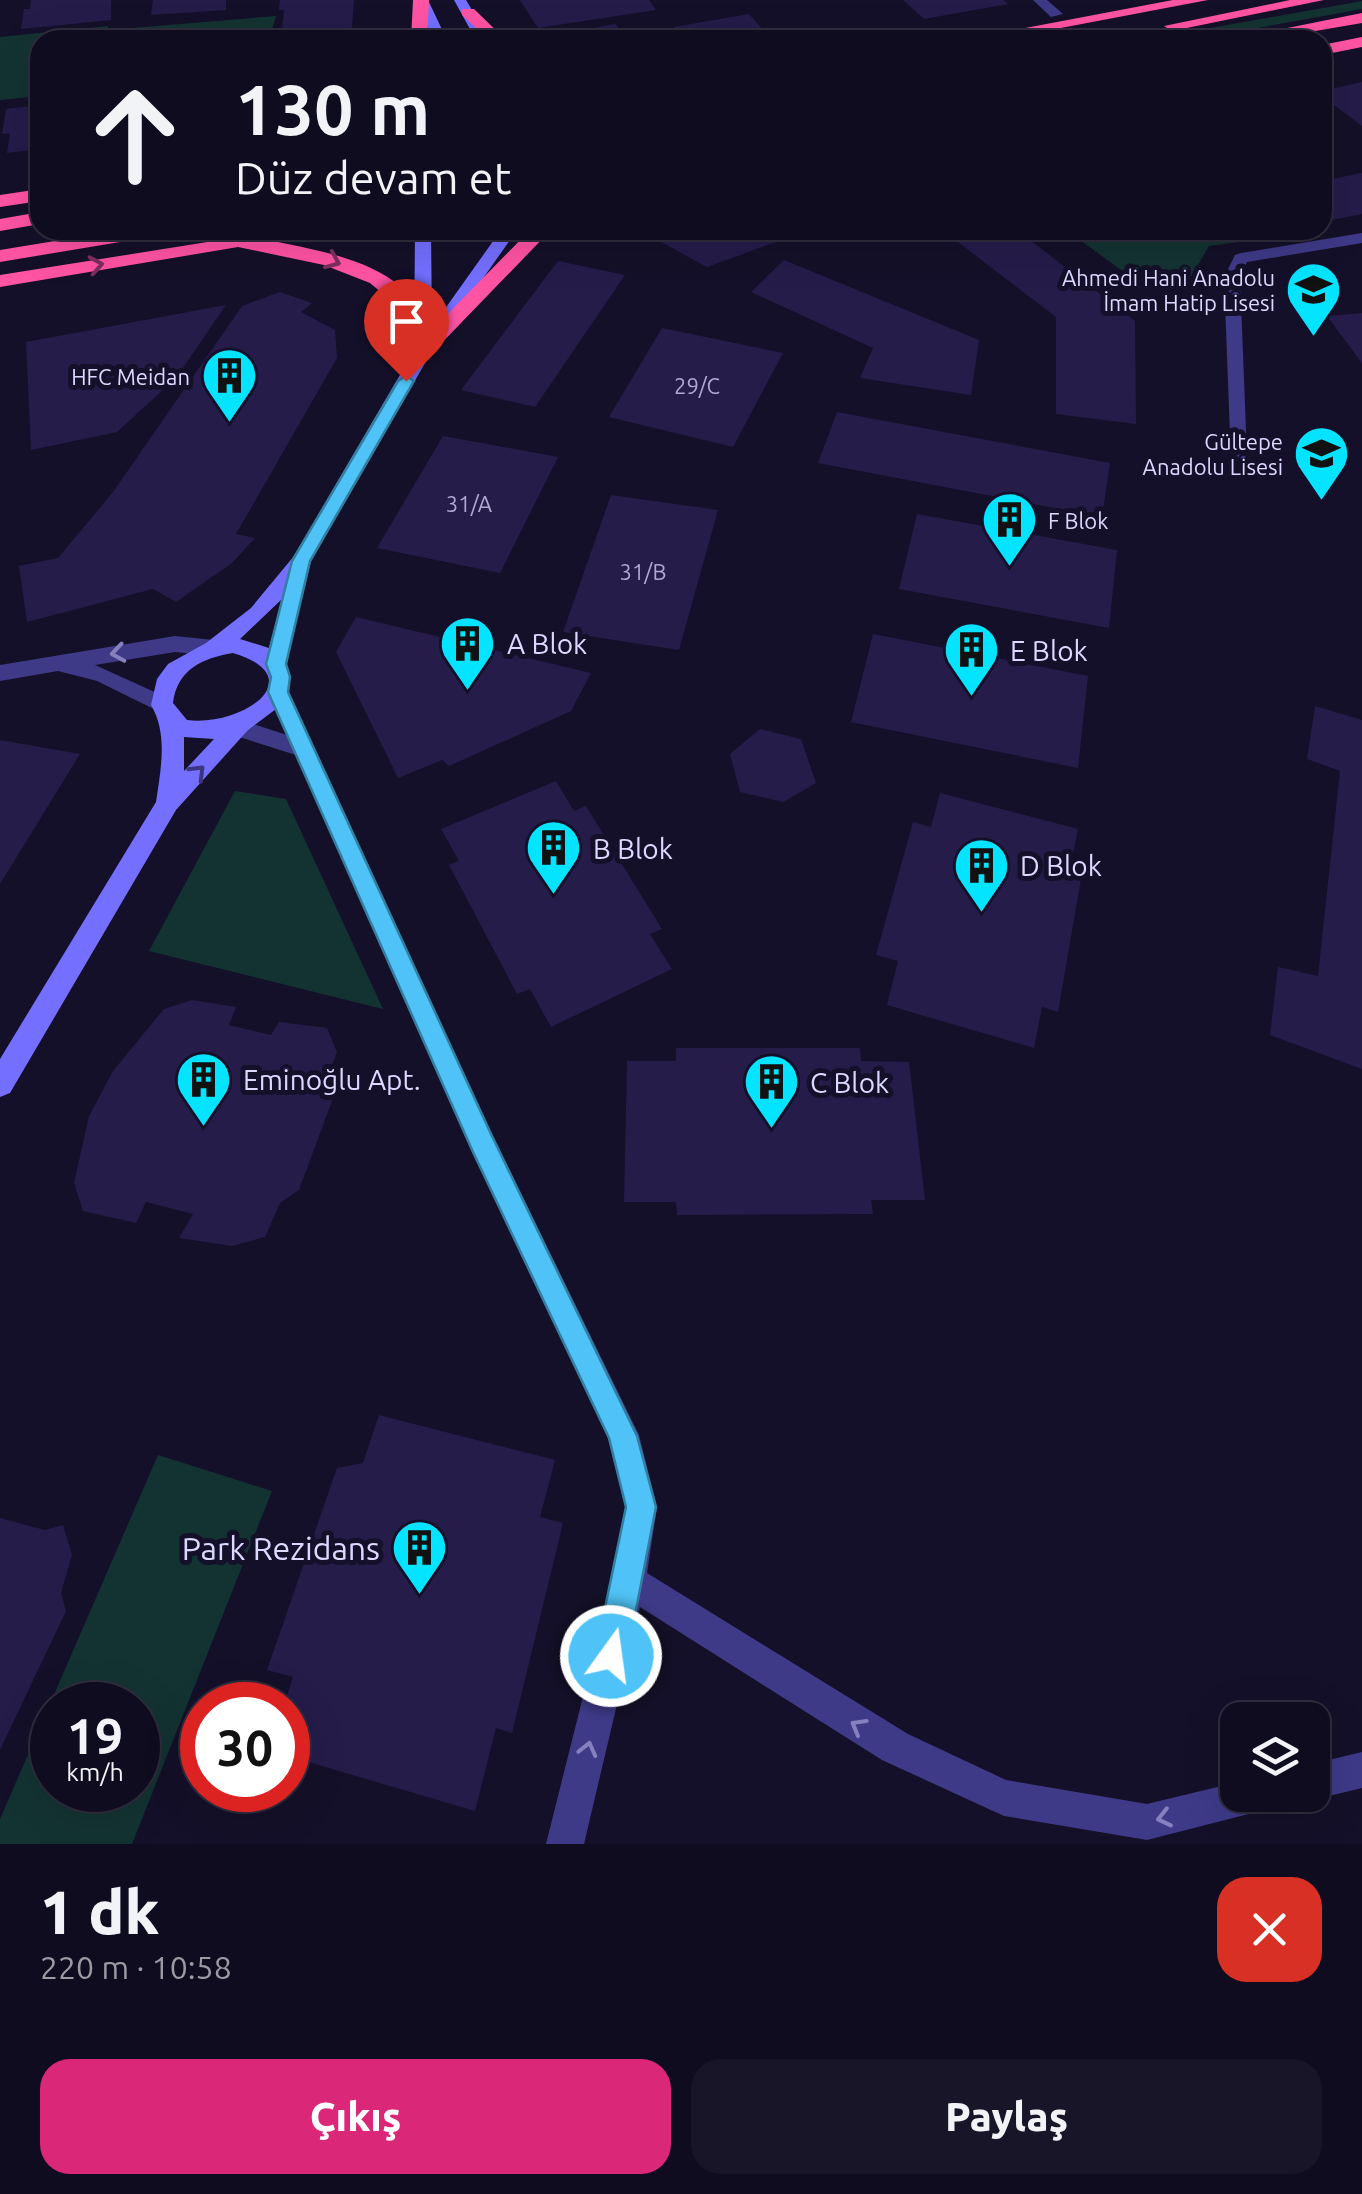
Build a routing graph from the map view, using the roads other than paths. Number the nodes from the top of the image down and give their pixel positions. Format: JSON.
{"nodes":[{"id":1,"x":422,"y":0,"type":"edge"},
{"id":2,"x":1039,"y":0,"type":"edge"},
{"id":3,"x":1200,"y":0,"type":"edge"},
{"id":4,"x":1316,"y":0,"type":"edge"},
{"id":5,"x":464,"y":6,"type":"edge"},
{"id":6,"x":1056,"y":14,"type":"dead end"},
{"id":7,"x":1362,"y":18,"type":"edge"},
{"id":8,"x":420,"y":30,"type":"edge"},
{"id":9,"x":436,"y":30,"type":"edge"},
{"id":10,"x":477,"y":30,"type":"edge"},
{"id":11,"x":488,"y":30,"type":"edge"},
{"id":12,"x":1028,"y":30,"type":"edge"},
{"id":13,"x":1146,"y":30,"type":"dead end"},
{"id":14,"x":1293,"y":30,"type":"edge"},
{"id":15,"x":1362,"y":42,"type":"edge"},
{"id":16,"x":1332,"y":48,"type":"edge"},
{"id":17,"x":30,"y":196,"type":"edge"},
{"id":18,"x":0,"y":201,"type":"edge"},
{"id":19,"x":30,"y":220,"type":"edge"},
{"id":20,"x":0,"y":225,"type":"edge"},
{"id":21,"x":1362,"y":238,"type":"edge"},
{"id":22,"x":96,"y":240,"type":"edge"},
{"id":23,"x":241,"y":240,"type":"edge"},
{"id":24,"x":247,"y":240,"type":"edge"},
{"id":25,"x":423,"y":240,"type":"edge"},
{"id":26,"x":501,"y":240,"type":"edge"},
{"id":27,"x":530,"y":240,"type":"edge"},
{"id":28,"x":238,"y":241,"type":"junction"},
{"id":29,"x":0,"y":256,"type":"edge"},
{"id":30,"x":0,"y":281,"type":"edge"},
{"id":31,"x":423,"y":351,"type":"junction"},
{"id":32,"x":1238,"y":456,"type":"dead end"},
{"id":33,"x":301,"y":561,"type":"junction"},
{"id":34,"x":214,"y":648,"type":"junction"},
{"id":35,"x":58,"y":663,"type":"junction"},
{"id":36,"x":276,"y":664,"type":"junction"},
{"id":37,"x":0,"y":673,"type":"edge"},
{"id":38,"x":278,"y":692,"type":"junction"},
{"id":39,"x":165,"y":712,"type":"junction"},
{"id":40,"x":238,"y":728,"type":"junction"},
{"id":41,"x":305,"y":749,"type":"junction"},
{"id":42,"x":168,"y":803,"type":"junction"},
{"id":43,"x":0,"y":1084,"type":"edge"},
{"id":44,"x":629,"y":1581,"type":"junction"},
{"id":45,"x":1362,"y":1770,"type":"edge"},
{"id":46,"x":1330,"y":1778,"type":"edge"},
{"id":47,"x":1220,"y":1804,"type":"edge"},
{"id":48,"x":565,"y":1844,"type":"edge"}],
"edges":[{"from":1,"to":8,"type":"highway"},
{"from":1,"to":9,"type":"street"},
{"from":2,"to":6,"type":"street"},
{"from":3,"to":12,"type":"highway"},
{"from":4,"to":13,"type":"highway"},
{"from":5,"to":10,"type":"street"},
{"from":5,"to":11,"type":"highway"},
{"from":7,"to":14,"type":"highway"},
{"from":15,"to":16,"type":"highway"},
{"from":17,"to":18,"type":"highway"},
{"from":19,"to":20,"type":"highway"},
{"from":21,"to":32,"type":"street"},
{"from":22,"to":29,"type":"highway"},
{"from":23,"to":28,"type":"highway"},
{"from":24,"to":28,"type":"highway"},
{"from":25,"to":31,"type":"street"},
{"from":26,"to":31,"type":"street"},
{"from":27,"to":31,"type":"highway"},
{"from":30,"to":28,"type":"highway","one_way":true},
{"from":28,"to":31,"type":"highway","one_way":true},
{"from":31,"to":33,"type":"street"},
{"from":33,"to":34,"type":"street"},
{"from":33,"to":36,"type":"street"},
{"from":34,"to":35,"type":"street","one_way":true},
{"from":34,"to":36,"type":"street"},
{"from":34,"to":39,"type":"street"},
{"from":35,"to":37,"type":"street"},
{"from":35,"to":39,"type":"street"},
{"from":36,"to":38,"type":"street"},
{"from":38,"to":40,"type":"street"},
{"from":38,"to":41,"type":"street"},
{"from":39,"to":40,"type":"street"},
{"from":39,"to":42,"type":"street"},
{"from":40,"to":41,"type":"street"},
{"from":42,"to":40,"type":"street","one_way":true},
{"from":41,"to":44,"type":"street"},
{"from":42,"to":43,"type":"street"},
{"from":47,"to":44,"type":"street","one_way":true},
{"from":48,"to":44,"type":"street","one_way":true},
{"from":45,"to":46,"type":"street"}]}
